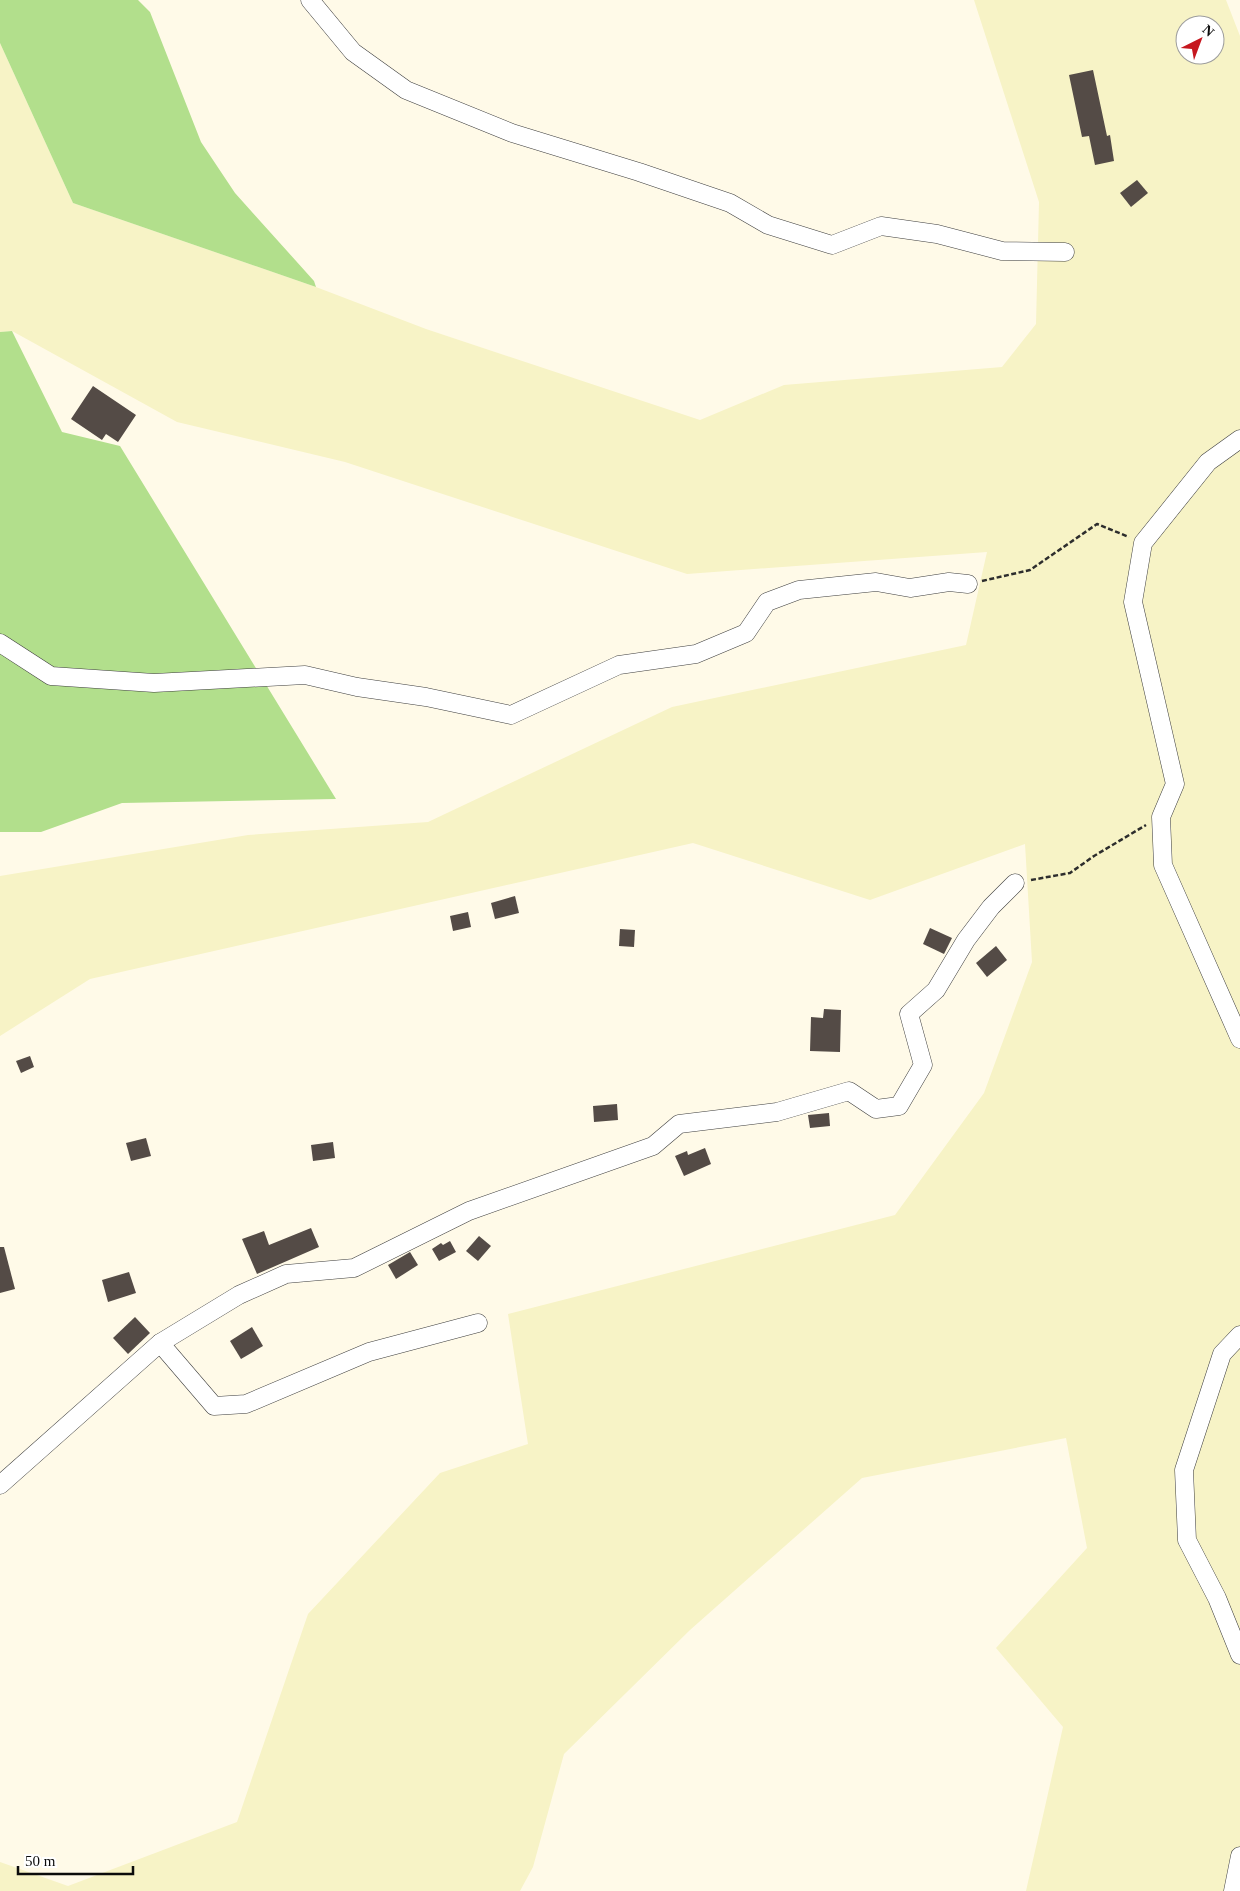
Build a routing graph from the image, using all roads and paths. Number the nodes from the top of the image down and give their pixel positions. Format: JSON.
{"nodes":[{"id":1,"x":310,"y":0,"type":"edge"},
{"id":2,"x":1065,"y":252,"type":"dead end"},
{"id":3,"x":1240,"y":439,"type":"edge"},
{"id":4,"x":1143,"y":543,"type":"junction"},
{"id":5,"x":968,"y":584,"type":"joint"},
{"id":6,"x":0,"y":643,"type":"edge"},
{"id":7,"x":1161,"y":816,"type":"junction"},
{"id":8,"x":1015,"y":883,"type":"joint"},
{"id":9,"x":1240,"y":1039,"type":"edge"},
{"id":10,"x":478,"y":1323,"type":"dead end"},
{"id":11,"x":1240,"y":1334,"type":"edge"},
{"id":12,"x":160,"y":1343,"type":"junction"},
{"id":13,"x":0,"y":1485,"type":"edge"},
{"id":14,"x":1240,"y":1655,"type":"edge"},
{"id":15,"x":1240,"y":1856,"type":"edge"},
{"id":16,"x":1233,"y":1891,"type":"edge"}],
"edges":[{"from":1,"to":2,"type":"street"},
{"from":3,"to":4,"type":"street"},
{"from":4,"to":5,"type":"path"},
{"from":4,"to":7,"type":"street"},
{"from":5,"to":6,"type":"street"},
{"from":7,"to":8,"type":"path"},
{"from":7,"to":9,"type":"street"},
{"from":8,"to":12,"type":"street"},
{"from":10,"to":12,"type":"street"},
{"from":11,"to":14,"type":"street"},
{"from":12,"to":13,"type":"street"},
{"from":15,"to":16,"type":"street"}]}
